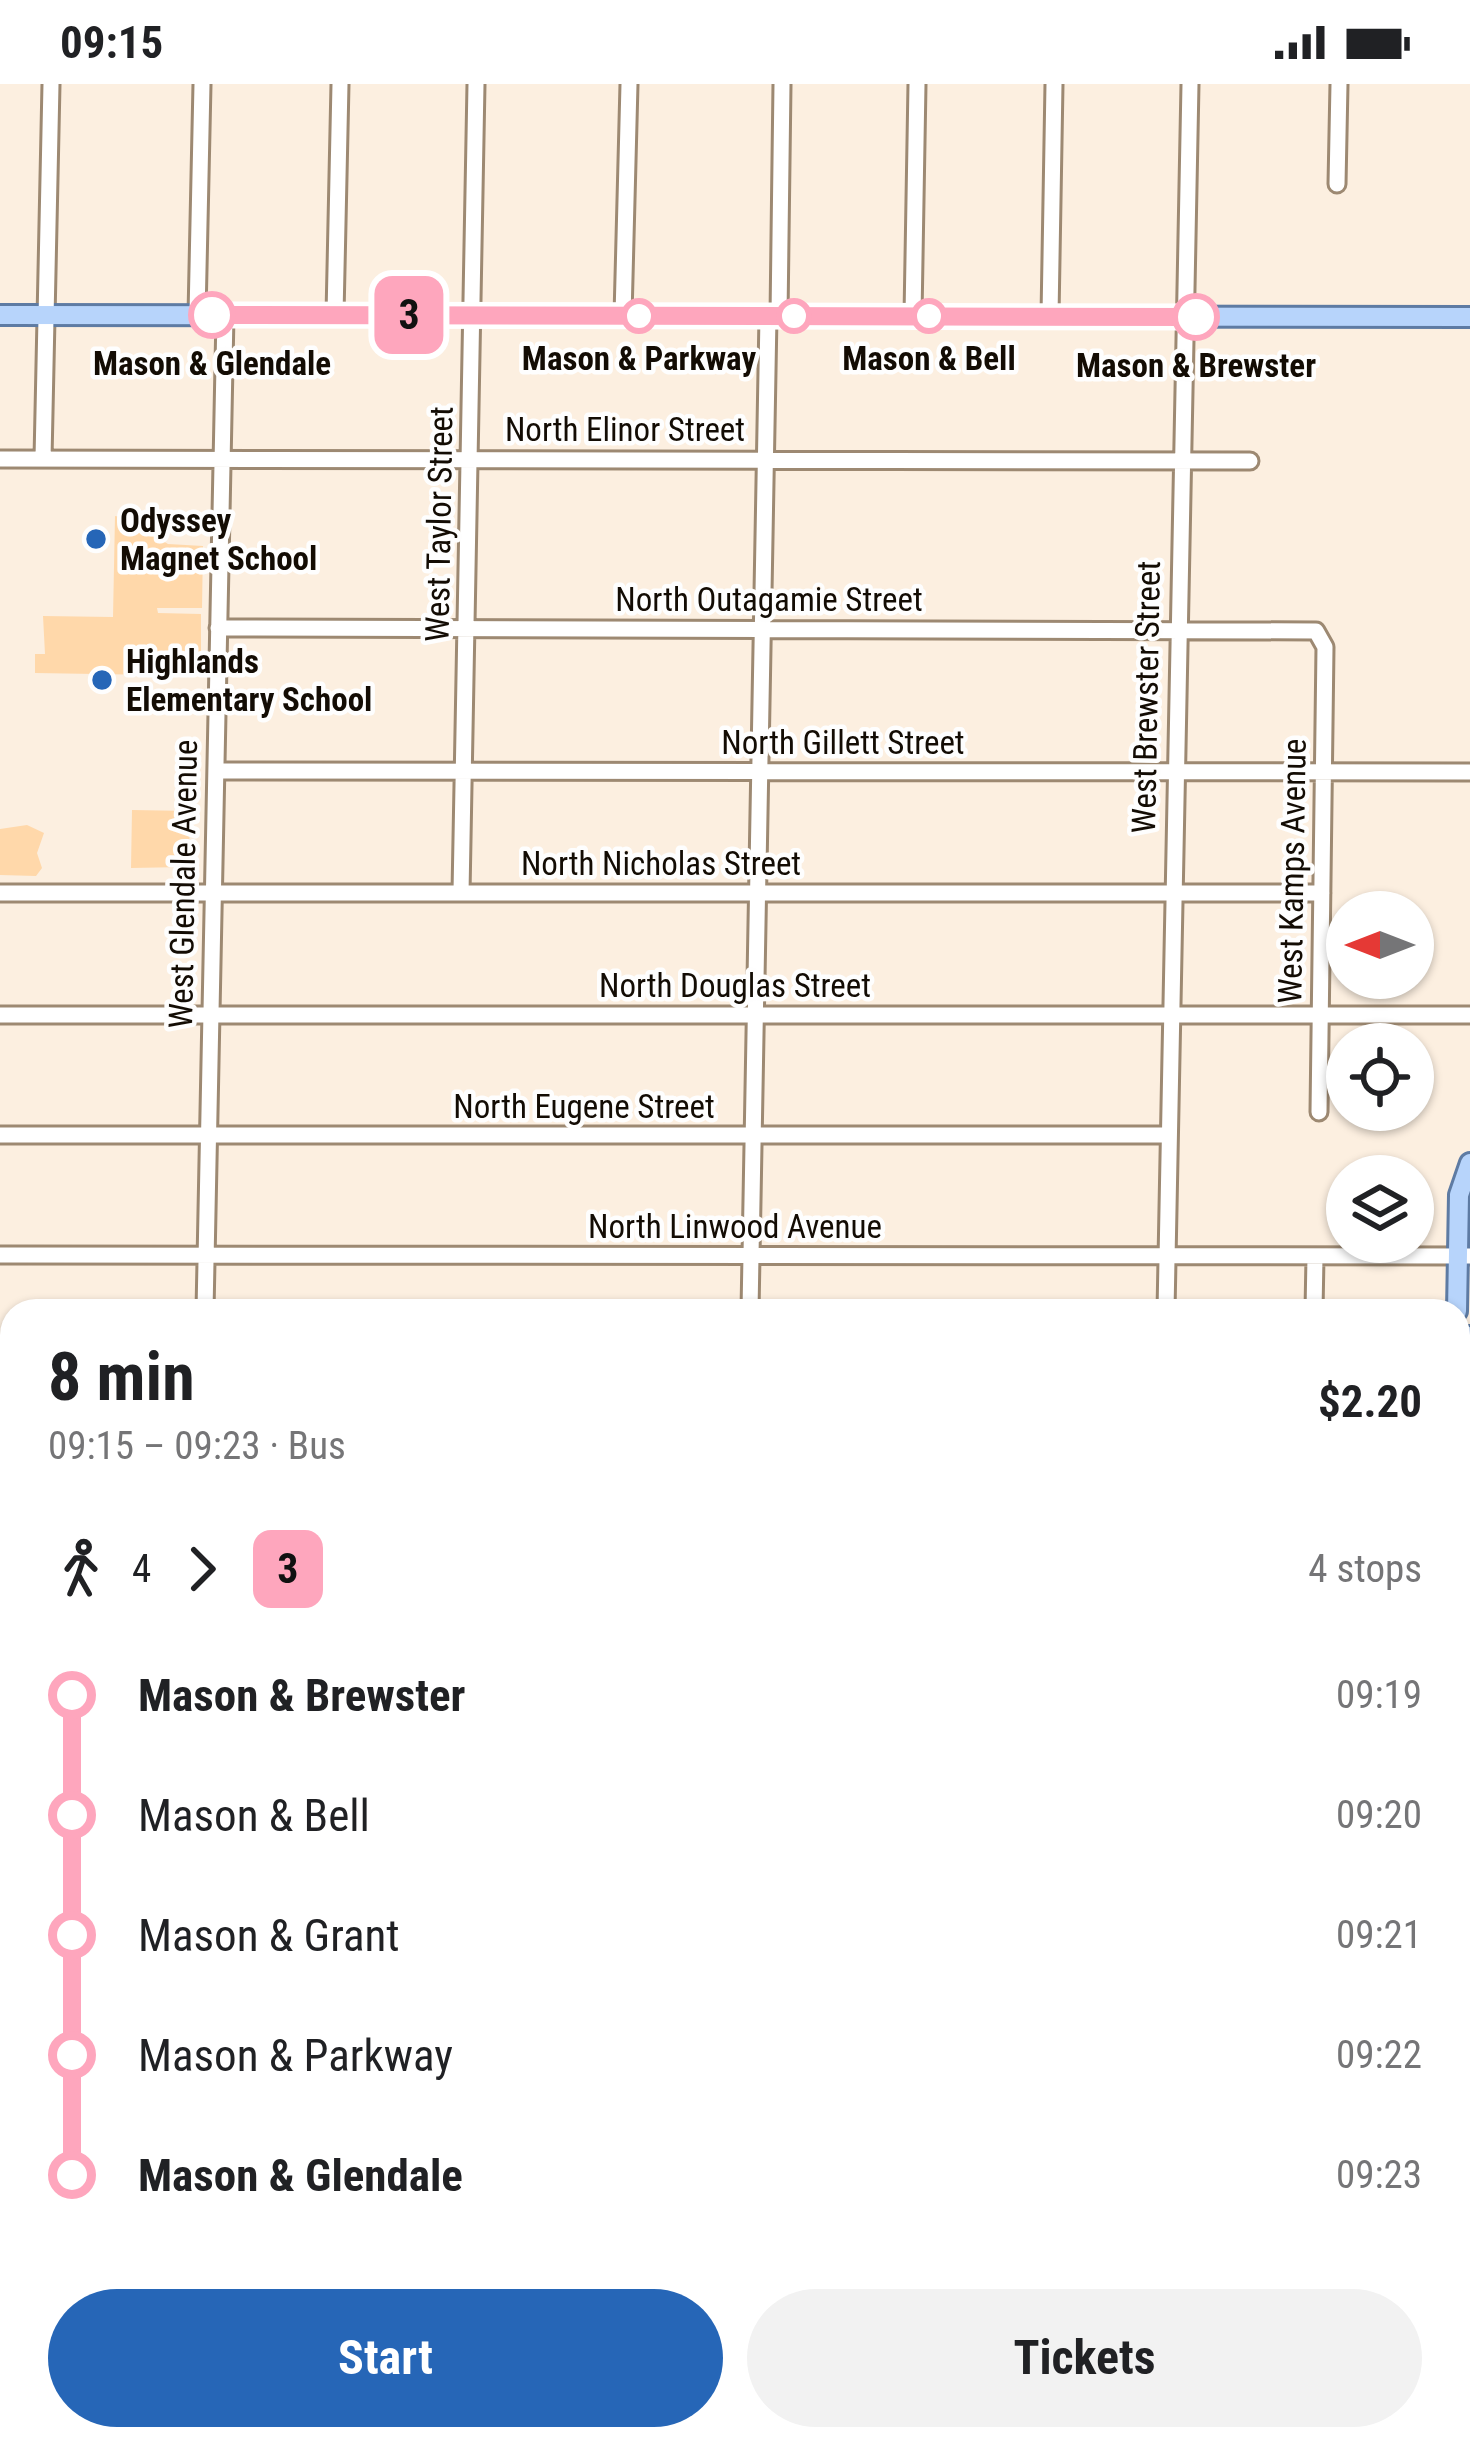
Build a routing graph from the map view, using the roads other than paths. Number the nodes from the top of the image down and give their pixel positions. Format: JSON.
{"nodes":[{"id":1,"x":51,"y":84,"type":"edge"},
{"id":2,"x":202,"y":84,"type":"edge"},
{"id":3,"x":340,"y":84,"type":"edge"},
{"id":4,"x":476,"y":84,"type":"edge"},
{"id":5,"x":628,"y":84,"type":"edge"},
{"id":6,"x":782,"y":84,"type":"edge"},
{"id":7,"x":917,"y":84,"type":"edge"},
{"id":8,"x":1054,"y":84,"type":"edge"},
{"id":9,"x":1190,"y":84,"type":"edge"},
{"id":10,"x":1339,"y":84,"type":"edge"},
{"id":11,"x":1336,"y":184,"type":"dead end"},
{"id":12,"x":0,"y":315,"type":"edge"},
{"id":13,"x":46,"y":315,"type":"junction"},
{"id":14,"x":196,"y":315,"type":"junction"},
{"id":15,"x":225,"y":315,"type":"junction"},
{"id":16,"x":335,"y":315,"type":"junction"},
{"id":17,"x":471,"y":316,"type":"junction"},
{"id":18,"x":623,"y":316,"type":"junction"},
{"id":19,"x":773,"y":316,"type":"junction"},
{"id":20,"x":914,"y":316,"type":"junction"},
{"id":21,"x":1050,"y":316,"type":"junction"},
{"id":22,"x":1184,"y":317,"type":"junction"},
{"id":23,"x":1470,"y":317,"type":"edge"},
{"id":24,"x":222,"y":458,"type":"junction"},
{"id":25,"x":0,"y":459,"type":"edge"},
{"id":26,"x":43,"y":459,"type":"junction"},
{"id":27,"x":470,"y":459,"type":"junction"},
{"id":28,"x":766,"y":459,"type":"junction"},
{"id":29,"x":1180,"y":460,"type":"junction"},
{"id":30,"x":1250,"y":460,"type":"dead end"},
{"id":31,"x":218,"y":628,"type":"junction"},
{"id":32,"x":466,"y":628,"type":"junction"},
{"id":33,"x":763,"y":629,"type":"junction"},
{"id":34,"x":1178,"y":629,"type":"junction"},
{"id":35,"x":1320,"y":632,"type":"joint"},
{"id":36,"x":216,"y":771,"type":"junction"},
{"id":37,"x":464,"y":771,"type":"junction"},
{"id":38,"x":760,"y":772,"type":"junction"},
{"id":39,"x":1174,"y":772,"type":"junction"},
{"id":40,"x":1324,"y":772,"type":"junction"},
{"id":41,"x":1470,"y":772,"type":"edge"},
{"id":42,"x":461,"y":892,"type":"junction"},
{"id":43,"x":0,"y":893,"type":"edge"},
{"id":44,"x":213,"y":893,"type":"junction"},
{"id":45,"x":758,"y":893,"type":"junction"},
{"id":46,"x":1322,"y":893,"type":"junction"},
{"id":47,"x":1173,"y":895,"type":"junction"},
{"id":48,"x":0,"y":1015,"type":"edge"},
{"id":49,"x":210,"y":1015,"type":"junction"},
{"id":50,"x":755,"y":1015,"type":"junction"},
{"id":51,"x":1470,"y":1015,"type":"edge"},
{"id":52,"x":1170,"y":1016,"type":"junction"},
{"id":53,"x":1319,"y":1017,"type":"junction"},
{"id":54,"x":1318,"y":1112,"type":"dead end"},
{"id":55,"x":0,"y":1135,"type":"edge"},
{"id":56,"x":208,"y":1135,"type":"junction"},
{"id":57,"x":1168,"y":1135,"type":"junction"},
{"id":58,"x":753,"y":1136,"type":"junction"},
{"id":59,"x":1470,"y":1163,"type":"edge"},
{"id":60,"x":1470,"y":1173,"type":"edge"},
{"id":61,"x":0,"y":1255,"type":"edge"},
{"id":62,"x":206,"y":1255,"type":"junction"},
{"id":63,"x":751,"y":1256,"type":"junction"},
{"id":64,"x":1166,"y":1256,"type":"junction"},
{"id":65,"x":1464,"y":1256,"type":"edge"},
{"id":66,"x":1315,"y":1257,"type":"junction"},
{"id":67,"x":205,"y":1299,"type":"edge"},
{"id":68,"x":750,"y":1299,"type":"edge"},
{"id":69,"x":1166,"y":1299,"type":"edge"},
{"id":70,"x":1314,"y":1299,"type":"edge"},
{"id":71,"x":1459,"y":1299,"type":"edge"}],
"edges":[{"from":1,"to":13,"type":"street"},
{"from":2,"to":14,"type":"street"},
{"from":3,"to":16,"type":"street"},
{"from":4,"to":17,"type":"street","name":"West Taylor Street"},
{"from":5,"to":18,"type":"street"},
{"from":6,"to":19,"type":"street"},
{"from":7,"to":20,"type":"street"},
{"from":8,"to":21,"type":"street"},
{"from":9,"to":22,"type":"street","name":"West Brewster Street"},
{"from":10,"to":11,"type":"street"},
{"from":12,"to":13,"type":"main road"},
{"from":13,"to":14,"type":"main road"},
{"from":13,"to":26,"type":"street"},
{"from":14,"to":15,"type":"main road"},
{"from":15,"to":16,"type":"main road"},
{"from":15,"to":24,"type":"street","name":"West Glendale Avenue"},
{"from":16,"to":17,"type":"main road"},
{"from":17,"to":18,"type":"main road"},
{"from":17,"to":27,"type":"street","name":"West Taylor Street"},
{"from":18,"to":19,"type":"main road"},
{"from":19,"to":20,"type":"main road"},
{"from":19,"to":28,"type":"street"},
{"from":20,"to":21,"type":"main road"},
{"from":21,"to":22,"type":"main road"},
{"from":22,"to":23,"type":"main road"},
{"from":22,"to":29,"type":"street","name":"West Brewster Street"},
{"from":24,"to":26,"type":"street","name":"North Elinor Street"},
{"from":24,"to":27,"type":"street","name":"North Elinor Street"},
{"from":24,"to":31,"type":"street","name":"West Glendale Avenue"},
{"from":25,"to":26,"type":"street","name":"North Elinor Street"},
{"from":27,"to":28,"type":"street","name":"North Elinor Street"},
{"from":27,"to":32,"type":"street","name":"West Taylor Street"},
{"from":28,"to":29,"type":"street","name":"North Elinor Street"},
{"from":28,"to":33,"type":"street"},
{"from":29,"to":30,"type":"street","name":"North Elinor Street"},
{"from":29,"to":34,"type":"street","name":"West Brewster Street"},
{"from":31,"to":32,"type":"street","name":"North Outagamie Street"},
{"from":31,"to":36,"type":"street","name":"West Glendale Avenue"},
{"from":32,"to":33,"type":"street","name":"North Outagamie Street"},
{"from":32,"to":37,"type":"street","name":"West Taylor Street"},
{"from":33,"to":34,"type":"street","name":"North Outagamie Street"},
{"from":33,"to":38,"type":"street"},
{"from":34,"to":35,"type":"street","name":"North Outagamie Street"},
{"from":34,"to":39,"type":"street","name":"West Brewster Street"},
{"from":35,"to":40,"type":"street","name":"West Kamps Avenue"},
{"from":36,"to":37,"type":"street","name":"North Gillett Street"},
{"from":36,"to":44,"type":"street","name":"West Glendale Avenue"},
{"from":37,"to":38,"type":"street","name":"North Gillett Street"},
{"from":37,"to":42,"type":"street","name":"West Taylor Street"},
{"from":38,"to":39,"type":"street","name":"North Gillett Street"},
{"from":38,"to":45,"type":"street"},
{"from":39,"to":40,"type":"street","name":"North Gillett Street"},
{"from":39,"to":47,"type":"street","name":"West Brewster Street"},
{"from":40,"to":41,"type":"street","name":"North Gillett Street"},
{"from":40,"to":46,"type":"street","name":"West Kamps Avenue"},
{"from":42,"to":44,"type":"street","name":"North Nicholas Street"},
{"from":42,"to":45,"type":"street","name":"North Nicholas Street"},
{"from":43,"to":44,"type":"street","name":"North Nicholas Street"},
{"from":44,"to":49,"type":"street","name":"West Glendale Avenue"},
{"from":45,"to":47,"type":"street","name":"North Nicholas Street"},
{"from":45,"to":50,"type":"street"},
{"from":46,"to":47,"type":"street","name":"North Nicholas Street"},
{"from":46,"to":53,"type":"street","name":"West Kamps Avenue"},
{"from":47,"to":52,"type":"street","name":"West Brewster Street"},
{"from":48,"to":49,"type":"street","name":"North Douglas Street"},
{"from":49,"to":50,"type":"street","name":"North Douglas Street"},
{"from":49,"to":56,"type":"street","name":"West Glendale Avenue"},
{"from":50,"to":52,"type":"street","name":"North Douglas Street"},
{"from":50,"to":58,"type":"street"},
{"from":51,"to":53,"type":"street","name":"North Douglas Street"},
{"from":52,"to":53,"type":"street","name":"North Douglas Street"},
{"from":52,"to":57,"type":"street","name":"West Brewster Street"},
{"from":53,"to":54,"type":"street","name":"West Kamps Avenue"},
{"from":55,"to":56,"type":"street","name":"North Eugene Street"},
{"from":56,"to":58,"type":"street","name":"North Eugene Street"},
{"from":56,"to":62,"type":"street","name":"West Glendale Avenue"},
{"from":57,"to":58,"type":"street","name":"North Eugene Street"},
{"from":57,"to":64,"type":"street","name":"West Brewster Street"},
{"from":58,"to":63,"type":"street"},
{"from":59,"to":60,"type":"main road"},
{"from":60,"to":65,"type":"main road"},
{"from":61,"to":62,"type":"street","name":"North Linwood Avenue"},
{"from":62,"to":63,"type":"street","name":"North Linwood Avenue"},
{"from":62,"to":67,"type":"street","name":"West Glendale Avenue"},
{"from":63,"to":64,"type":"street","name":"North Linwood Avenue"},
{"from":63,"to":68,"type":"street"},
{"from":64,"to":66,"type":"street","name":"North Linwood Avenue"},
{"from":64,"to":69,"type":"street","name":"West Brewster Street"},
{"from":65,"to":66,"type":"street","name":"North Linwood Avenue"},
{"from":65,"to":71,"type":"main road"},
{"from":66,"to":70,"type":"street"}]}
